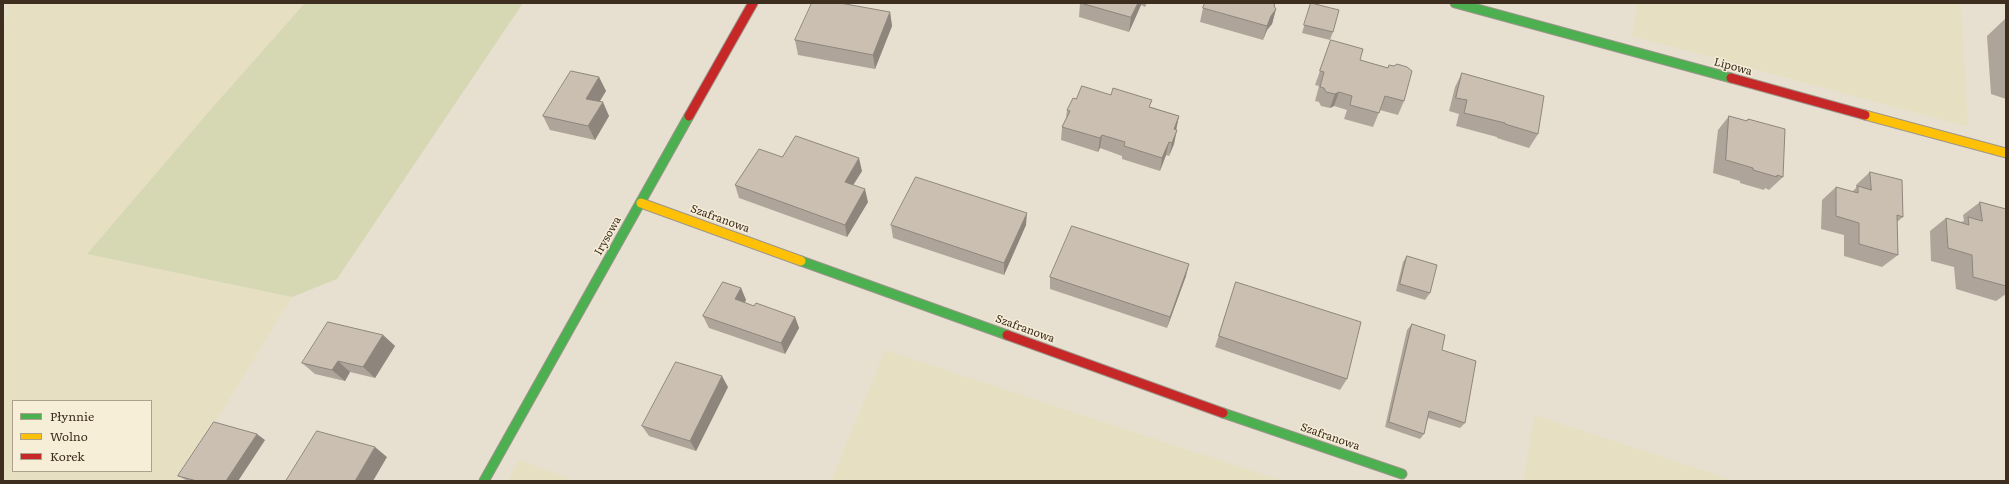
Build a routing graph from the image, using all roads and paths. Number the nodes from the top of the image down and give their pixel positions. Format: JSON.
{"nodes":[{"id":1,"x":753,"y":3,"type":"edge"},
{"id":2,"x":1455,"y":3,"type":"edge"},
{"id":3,"x":2006,"y":153,"type":"edge"},
{"id":4,"x":641,"y":203,"type":"junction"},
{"id":5,"x":1402,"y":474,"type":"dead end"},
{"id":6,"x":484,"y":481,"type":"edge"}],
"edges":[{"from":1,"to":4,"type":"street","name":"Irysowa"},
{"from":2,"to":3,"type":"street","name":"Lipowa"},
{"from":4,"to":5,"type":"street","name":"Szafranowa"},
{"from":4,"to":6,"type":"street","name":"Irysowa"}]}
